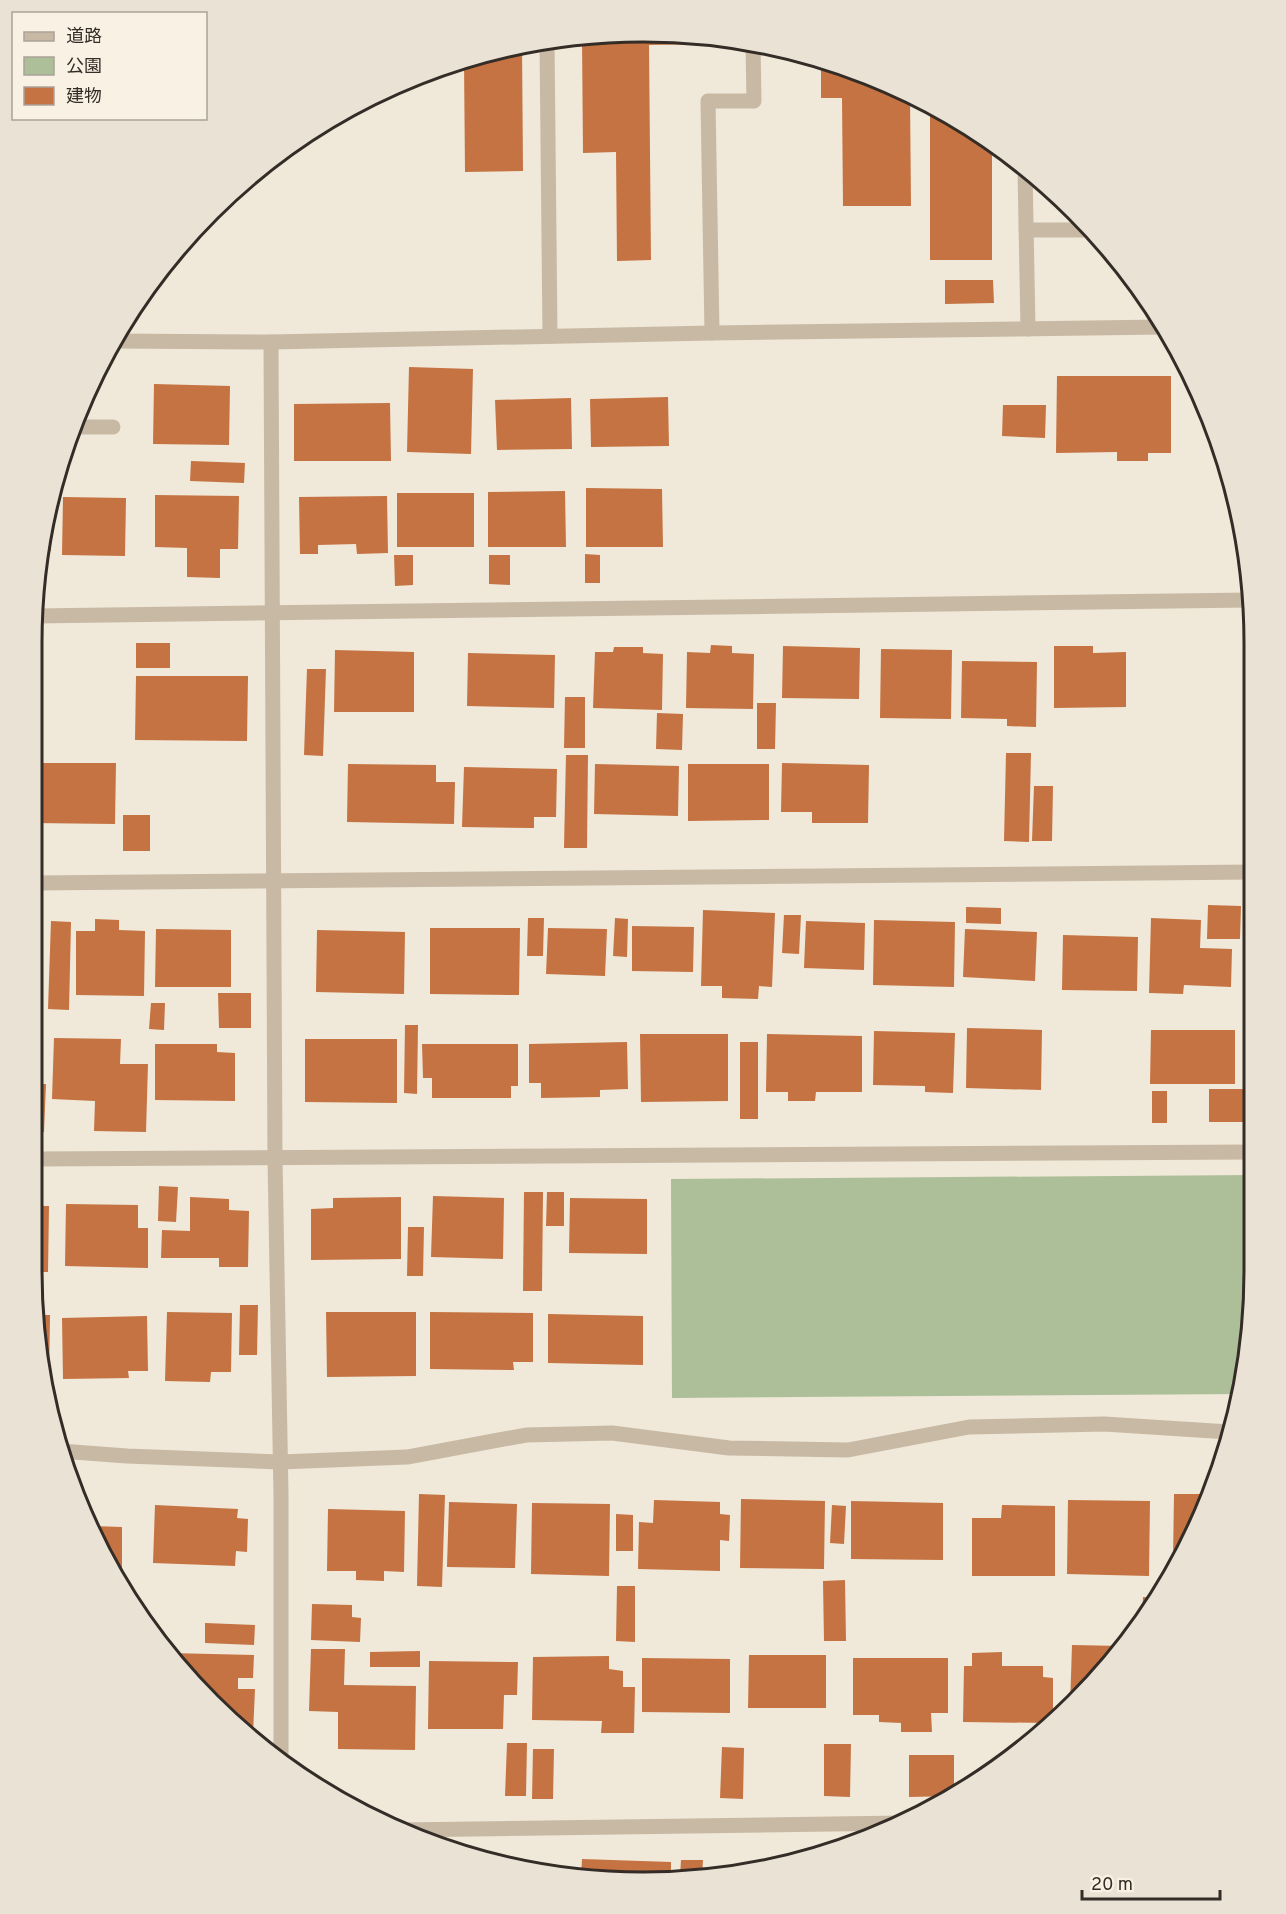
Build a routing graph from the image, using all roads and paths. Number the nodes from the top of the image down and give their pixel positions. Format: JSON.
{"nodes":[{"id":1,"x":547,"y":50,"type":"edge"},
{"id":2,"x":753,"y":53,"type":"edge"},
{"id":3,"x":1025,"y":179,"type":"edge"},
{"id":4,"x":1026,"y":230,"type":"junction"},
{"id":5,"x":1079,"y":230,"type":"edge"},
{"id":6,"x":1154,"y":327,"type":"edge"},
{"id":7,"x":1028,"y":329,"type":"junction"},
{"id":8,"x":712,"y":333,"type":"junction"},
{"id":9,"x":550,"y":336,"type":"junction"},
{"id":10,"x":124,"y":341,"type":"edge"},
{"id":11,"x":271,"y":342,"type":"junction"},
{"id":12,"x":83,"y":427,"type":"edge"},
{"id":13,"x":113,"y":427,"type":"dead end"},
{"id":14,"x":1243,"y":600,"type":"edge"},
{"id":15,"x":273,"y":613,"type":"junction"},
{"id":16,"x":43,"y":616,"type":"edge"},
{"id":17,"x":1244,"y":872,"type":"edge"},
{"id":18,"x":274,"y":882,"type":"junction"},
{"id":19,"x":42,"y":884,"type":"edge"},
{"id":20,"x":1244,"y":1152,"type":"edge"},
{"id":21,"x":275,"y":1158,"type":"junction"},
{"id":22,"x":42,"y":1159,"type":"edge"},
{"id":23,"x":1222,"y":1432,"type":"edge"},
{"id":24,"x":70,"y":1452,"type":"edge"},
{"id":25,"x":280,"y":1462,"type":"junction"},
{"id":26,"x":281,"y":1751,"type":"edge"},
{"id":27,"x":879,"y":1823,"type":"edge"},
{"id":28,"x":423,"y":1830,"type":"edge"}],
"edges":[{"from":1,"to":9,"type":"street"},
{"from":2,"to":8,"type":"street"},
{"from":3,"to":4,"type":"street"},
{"from":4,"to":5,"type":"street"},
{"from":4,"to":7,"type":"street"},
{"from":6,"to":7,"type":"street"},
{"from":7,"to":8,"type":"street"},
{"from":8,"to":9,"type":"street"},
{"from":9,"to":11,"type":"street"},
{"from":10,"to":11,"type":"street"},
{"from":11,"to":15,"type":"street"},
{"from":12,"to":13,"type":"street"},
{"from":14,"to":15,"type":"street"},
{"from":15,"to":16,"type":"street"},
{"from":15,"to":18,"type":"street"},
{"from":17,"to":18,"type":"street"},
{"from":18,"to":19,"type":"street"},
{"from":18,"to":21,"type":"street"},
{"from":20,"to":21,"type":"street"},
{"from":21,"to":22,"type":"street"},
{"from":21,"to":25,"type":"street"},
{"from":23,"to":25,"type":"street"},
{"from":24,"to":25,"type":"street"},
{"from":25,"to":26,"type":"street"},
{"from":27,"to":28,"type":"street"}]}
